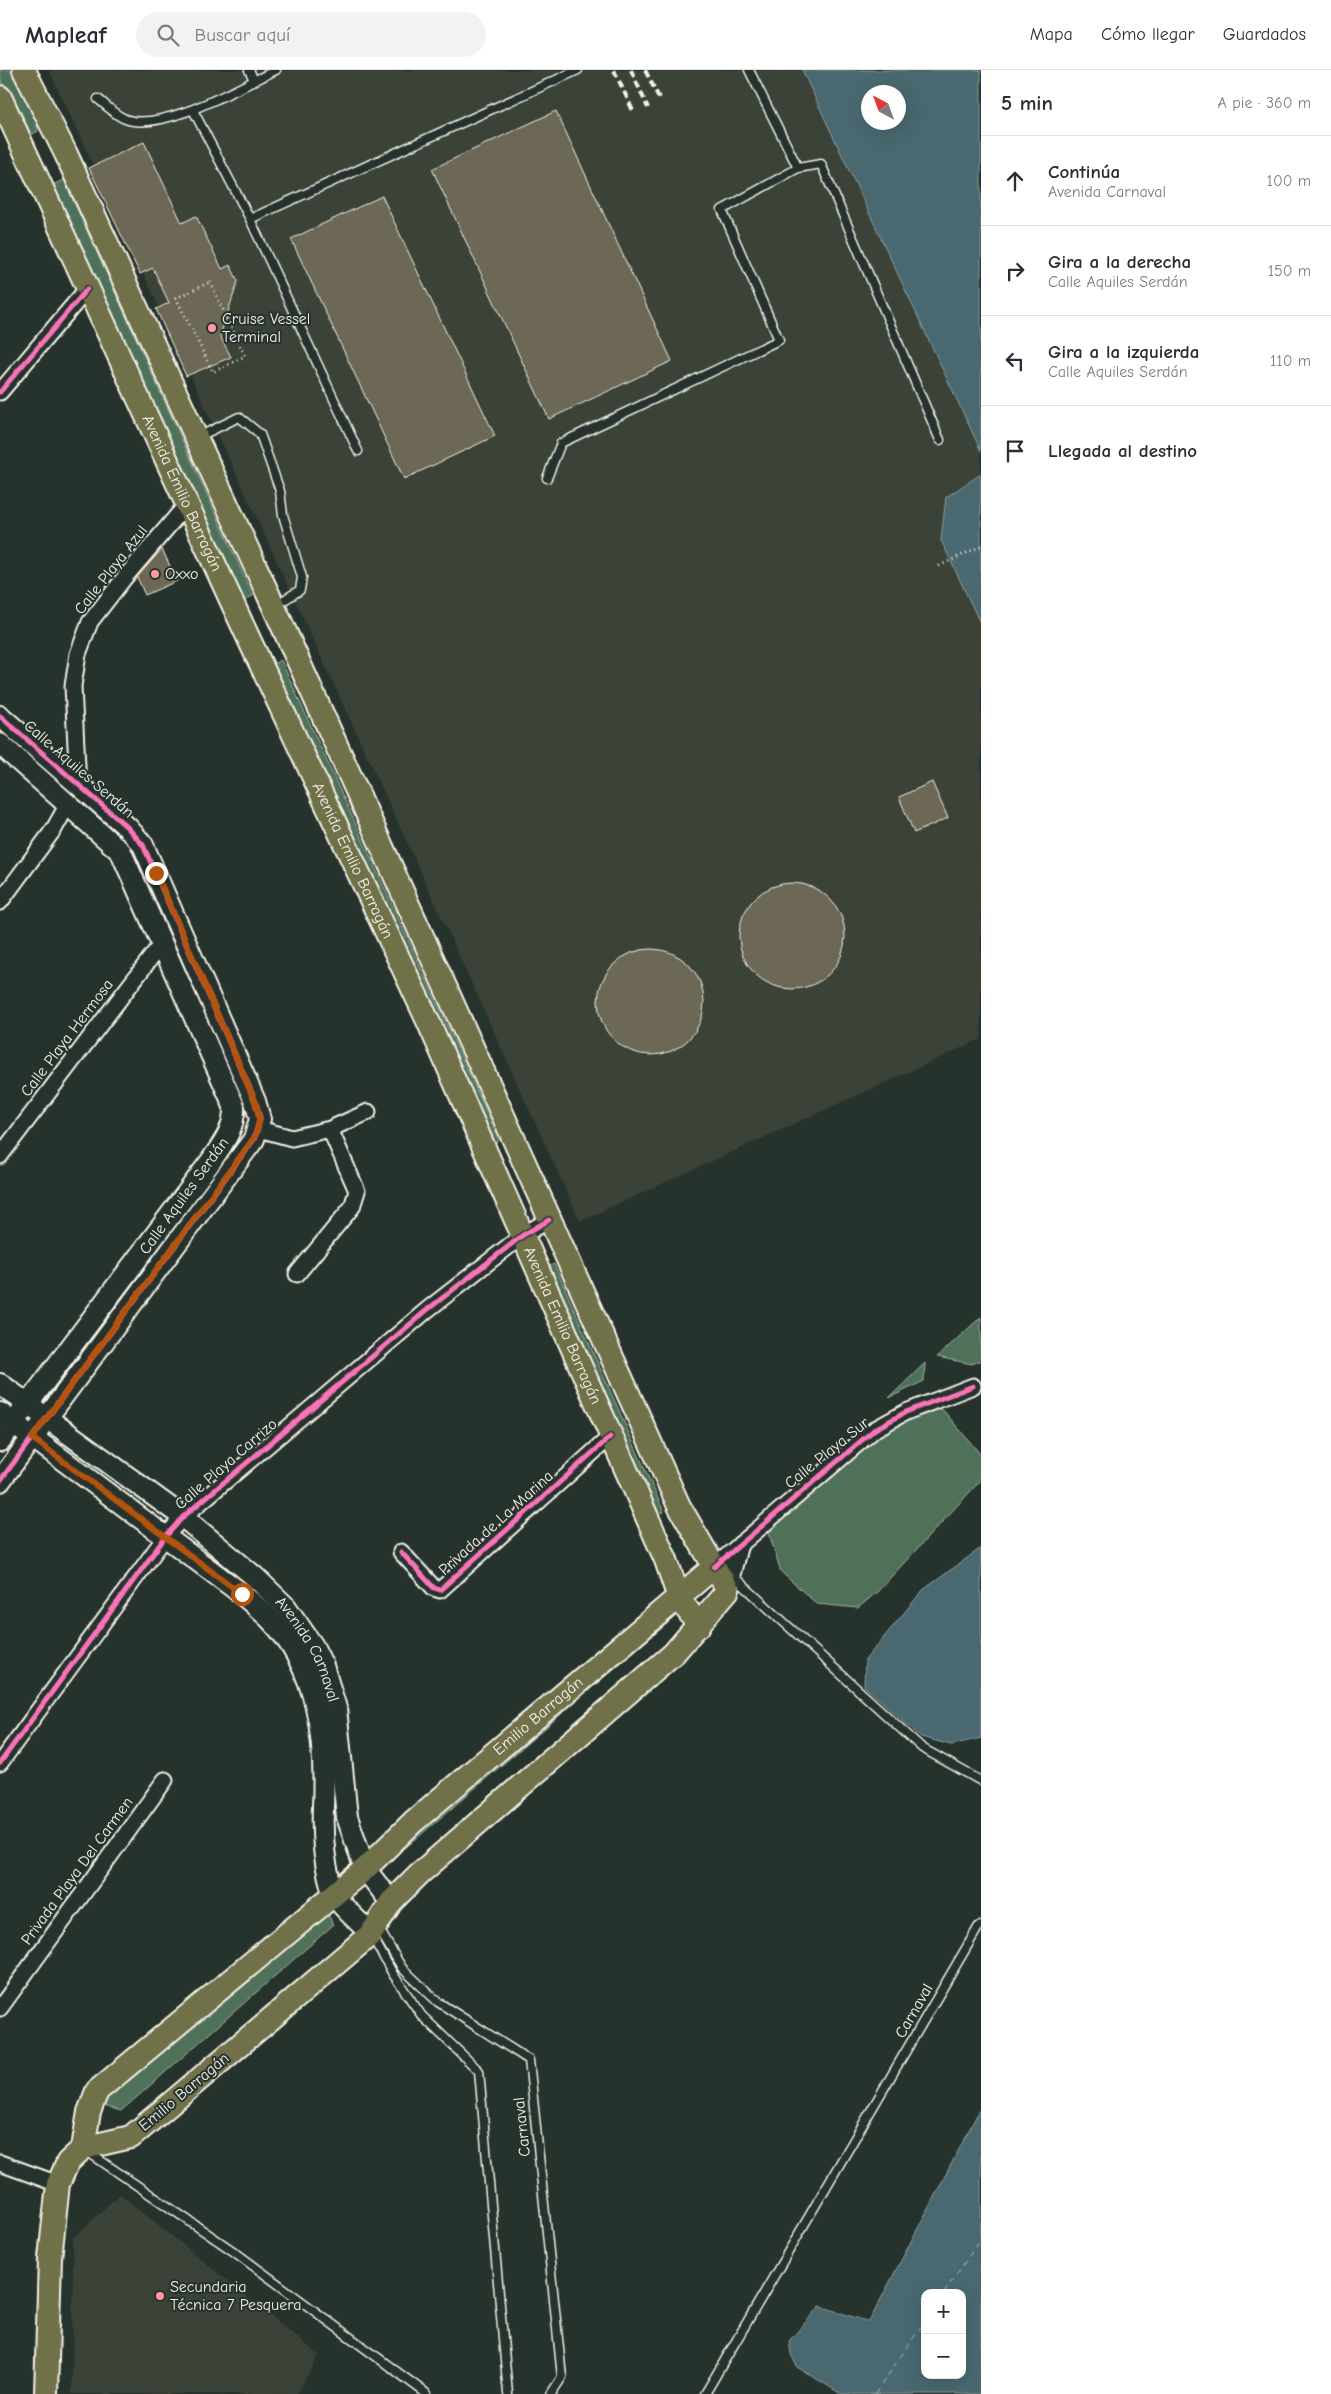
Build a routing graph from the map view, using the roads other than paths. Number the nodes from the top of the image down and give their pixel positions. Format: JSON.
{"nodes":[{"id":1,"x":24,"y":70,"type":"edge"},
{"id":2,"x":249,"y":70,"type":"edge"},
{"id":3,"x":276,"y":70,"type":"edge"},
{"id":4,"x":578,"y":70,"type":"edge"},
{"id":5,"x":749,"y":70,"type":"edge"},
{"id":6,"x":254,"y":80,"type":"junction"},
{"id":7,"x":0,"y":97,"type":"edge"},
{"id":8,"x":98,"y":99,"type":"dead end"},
{"id":9,"x":193,"y":110,"type":"junction"},
{"id":10,"x":66,"y":154,"type":"junction"},
{"id":11,"x":798,"y":168,"type":"junction"},
{"id":12,"x":33,"y":170,"type":"junction"},
{"id":13,"x":250,"y":219,"type":"junction"},
{"id":14,"x":87,"y":289,"type":"junction"},
{"id":15,"x":1,"y":387,"type":"edge"},
{"id":16,"x":196,"y":438,"type":"junction"},
{"id":17,"x":940,"y":440,"type":"dead end"},
{"id":18,"x":358,"y":451,"type":"dead end"},
{"id":19,"x":547,"y":478,"type":"dead end"},
{"id":20,"x":188,"y":504,"type":"junction"},
{"id":21,"x":277,"y":614,"type":"junction"},
{"id":22,"x":248,"y":637,"type":"junction"},
{"id":23,"x":0,"y":716,"type":"edge"},
{"id":24,"x":0,"y":744,"type":"edge"},
{"id":25,"x":78,"y":786,"type":"junction"},
{"id":26,"x":68,"y":804,"type":"junction"},
{"id":27,"x":156,"y":873,"type":"junction"},
{"id":28,"x":136,"y":882,"type":"junction"},
{"id":29,"x":0,"y":902,"type":"edge"},
{"id":30,"x":162,"y":943,"type":"junction"},
{"id":31,"x":368,"y":1112,"type":"dead end"},
{"id":32,"x":259,"y":1129,"type":"junction"},
{"id":33,"x":330,"y":1129,"type":"junction"},
{"id":34,"x":0,"y":1156,"type":"edge"},
{"id":35,"x":549,"y":1220,"type":"junction"},
{"id":36,"x":523,"y":1235,"type":"junction"},
{"id":37,"x":297,"y":1274,"type":"dead end"},
{"id":38,"x":0,"y":1384,"type":"edge"},
{"id":39,"x":978,"y":1385,"type":"edge"},
{"id":40,"x":27,"y":1405,"type":"junction"},
{"id":41,"x":7,"y":1418,"type":"edge"},
{"id":42,"x":46,"y":1418,"type":"junction"},
{"id":43,"x":610,"y":1437,"type":"junction"},
{"id":44,"x":32,"y":1438,"type":"junction"},
{"id":45,"x":0,"y":1441,"type":"edge"},
{"id":46,"x":0,"y":1481,"type":"edge"},
{"id":47,"x":183,"y":1517,"type":"junction"},
{"id":48,"x":166,"y":1536,"type":"junction"},
{"id":49,"x":401,"y":1552,"type":"dead end"},
{"id":50,"x":725,"y":1577,"type":"junction"},
{"id":51,"x":680,"y":1598,"type":"junction"},
{"id":52,"x":699,"y":1626,"type":"junction"},
{"id":53,"x":0,"y":1763,"type":"edge"},
{"id":54,"x":165,"y":1780,"type":"dead end"},
{"id":55,"x":981,"y":1781,"type":"edge"},
{"id":56,"x":365,"y":1869,"type":"junction"},
{"id":57,"x":334,"y":1895,"type":"junction"},
{"id":58,"x":391,"y":1902,"type":"junction"},
{"id":59,"x":979,"y":1926,"type":"dead end"},
{"id":60,"x":374,"y":1930,"type":"junction"},
{"id":61,"x":0,"y":2008,"type":"edge"},
{"id":62,"x":83,"y":2148,"type":"junction"},
{"id":63,"x":0,"y":2163,"type":"edge"},
{"id":64,"x":58,"y":2184,"type":"junction"},
{"id":65,"x":46,"y":2394,"type":"edge"},
{"id":66,"x":427,"y":2394,"type":"edge"},
{"id":67,"x":508,"y":2394,"type":"edge"},
{"id":68,"x":552,"y":2394,"type":"edge"},
{"id":69,"x":705,"y":2394,"type":"edge"}],
"edges":[{"from":1,"to":10,"type":"main road","name":"Avenida Emilio Barragán"},
{"from":2,"to":6,"type":"lane"},
{"from":3,"to":6,"type":"lane"},
{"from":4,"to":13,"type":"lane"},
{"from":5,"to":11,"type":"lane"},
{"from":6,"to":9,"type":"lane"},
{"from":7,"to":12,"type":"main road","name":"Avenida Emilio Barragán"},
{"from":8,"to":9,"type":"lane"},
{"from":9,"to":13,"type":"lane"},
{"from":10,"to":12,"type":"main road"},
{"from":10,"to":16,"type":"main road","name":"Avenida Emilio Barragán"},
{"from":11,"to":17,"type":"lane"},
{"from":11,"to":19,"type":"lane"},
{"from":12,"to":14,"type":"main road","name":"Avenida Emilio Barragán"},
{"from":13,"to":18,"type":"lane"},
{"from":14,"to":15,"type":"street"},
{"from":14,"to":20,"type":"main road","name":"Avenida Emilio Barragán"},
{"from":16,"to":21,"type":"main road","name":"Avenida Emilio Barragán"},
{"from":16,"to":21,"type":"lane"},
{"from":20,"to":22,"type":"main road","name":"Avenida Emilio Barragán"},
{"from":20,"to":25,"type":"street","name":"Calle Playa Azul"},
{"from":21,"to":22,"type":"main road"},
{"from":21,"to":35,"type":"main road","name":"Avenida Emilio Barragán"},
{"from":22,"to":36,"type":"main road","name":"Avenida Emilio Barragán"},
{"from":23,"to":25,"type":"street","name":"Calle Aquiles Serdán"},
{"from":24,"to":26,"type":"street","name":"Calle Aquiles Serdán"},
{"from":25,"to":27,"type":"street","name":"Calle Aquiles Serdán"},
{"from":26,"to":28,"type":"street","name":"Calle Aquiles Serdán"},
{"from":26,"to":29,"type":"street"},
{"from":27,"to":28,"type":"street"},
{"from":27,"to":32,"type":"street","name":"Calle Aquiles Serdán"},
{"from":28,"to":30,"type":"street","name":"Calle Aquiles Serdán"},
{"from":30,"to":34,"type":"street","name":"Calle Playa Hermosa"},
{"from":30,"to":40,"type":"street","name":"Calle Aquiles Serdán"},
{"from":31,"to":33,"type":"street"},
{"from":32,"to":33,"type":"street"},
{"from":32,"to":42,"type":"street","name":"Calle Aquiles Serdán"},
{"from":33,"to":37,"type":"street"},
{"from":35,"to":36,"type":"street","name":"Calle Playa Carrizo"},
{"from":35,"to":50,"type":"main road","name":"Avenida Emilio Barragán"},
{"from":36,"to":43,"type":"main road","name":"Avenida Emilio Barragán"},
{"from":36,"to":47,"type":"street","name":"Calle Playa Carrizo"},
{"from":38,"to":40,"type":"street","name":"Avenida Carnaval"},
{"from":39,"to":50,"type":"street","name":"Calle Playa Sur"},
{"from":40,"to":41,"type":"street","name":"Calle Aquiles Serdán"},
{"from":40,"to":42,"type":"street","name":"Avenida Carnaval"},
{"from":41,"to":44,"type":"street","name":"Avenida Carnaval"},
{"from":41,"to":45,"type":"street","name":"Calle Aquiles Serdán"},
{"from":42,"to":44,"type":"street","name":"Calle Aquiles Serdán"},
{"from":42,"to":47,"type":"street","name":"Avenida Carnaval"},
{"from":43,"to":49,"type":"street","name":"Privada de La Marina"},
{"from":43,"to":51,"type":"main road","name":"Avenida Emilio Barragán"},
{"from":44,"to":46,"type":"street","name":"Calle Aquiles Serdán"},
{"from":44,"to":48,"type":"street","name":"Avenida Carnaval"},
{"from":47,"to":48,"type":"street","name":"Calle Playa Carrizo"},
{"from":47,"to":56,"type":"street","name":"Avenida Carnaval"},
{"from":48,"to":53,"type":"street","name":"Calle Playa Carrizo"},
{"from":48,"to":57,"type":"street","name":"Avenida Carnaval"},
{"from":50,"to":51,"type":"main road","name":"Emilio Barragán"},
{"from":50,"to":52,"type":"main road","name":"Emilio Barragán"},
{"from":50,"to":55,"type":"lane"},
{"from":51,"to":52,"type":"main road","name":"Avenida Emilio Barragán"},
{"from":51,"to":56,"type":"main road","name":"Emilio Barragán"},
{"from":52,"to":58,"type":"main road","name":"Emilio Barragán"},
{"from":54,"to":61,"type":"street","name":"Privada Playa Del Carmen"},
{"from":56,"to":57,"type":"main road","name":"Emilio Barragán"},
{"from":56,"to":58,"type":"street"},
{"from":57,"to":60,"type":"street"},
{"from":57,"to":62,"type":"main road","name":"Emilio Barragán"},
{"from":58,"to":60,"type":"main road","name":"Emilio Barragán"},
{"from":59,"to":69,"type":"lane","name":"Carnaval"},
{"from":60,"to":62,"type":"main road","name":"Emilio Barragán"},
{"from":60,"to":67,"type":"lane"},
{"from":60,"to":68,"type":"lane","name":"Carnaval"},
{"from":62,"to":64,"type":"main road"},
{"from":62,"to":66,"type":"lane"},
{"from":63,"to":64,"type":"street"},
{"from":64,"to":65,"type":"main road"}]}
